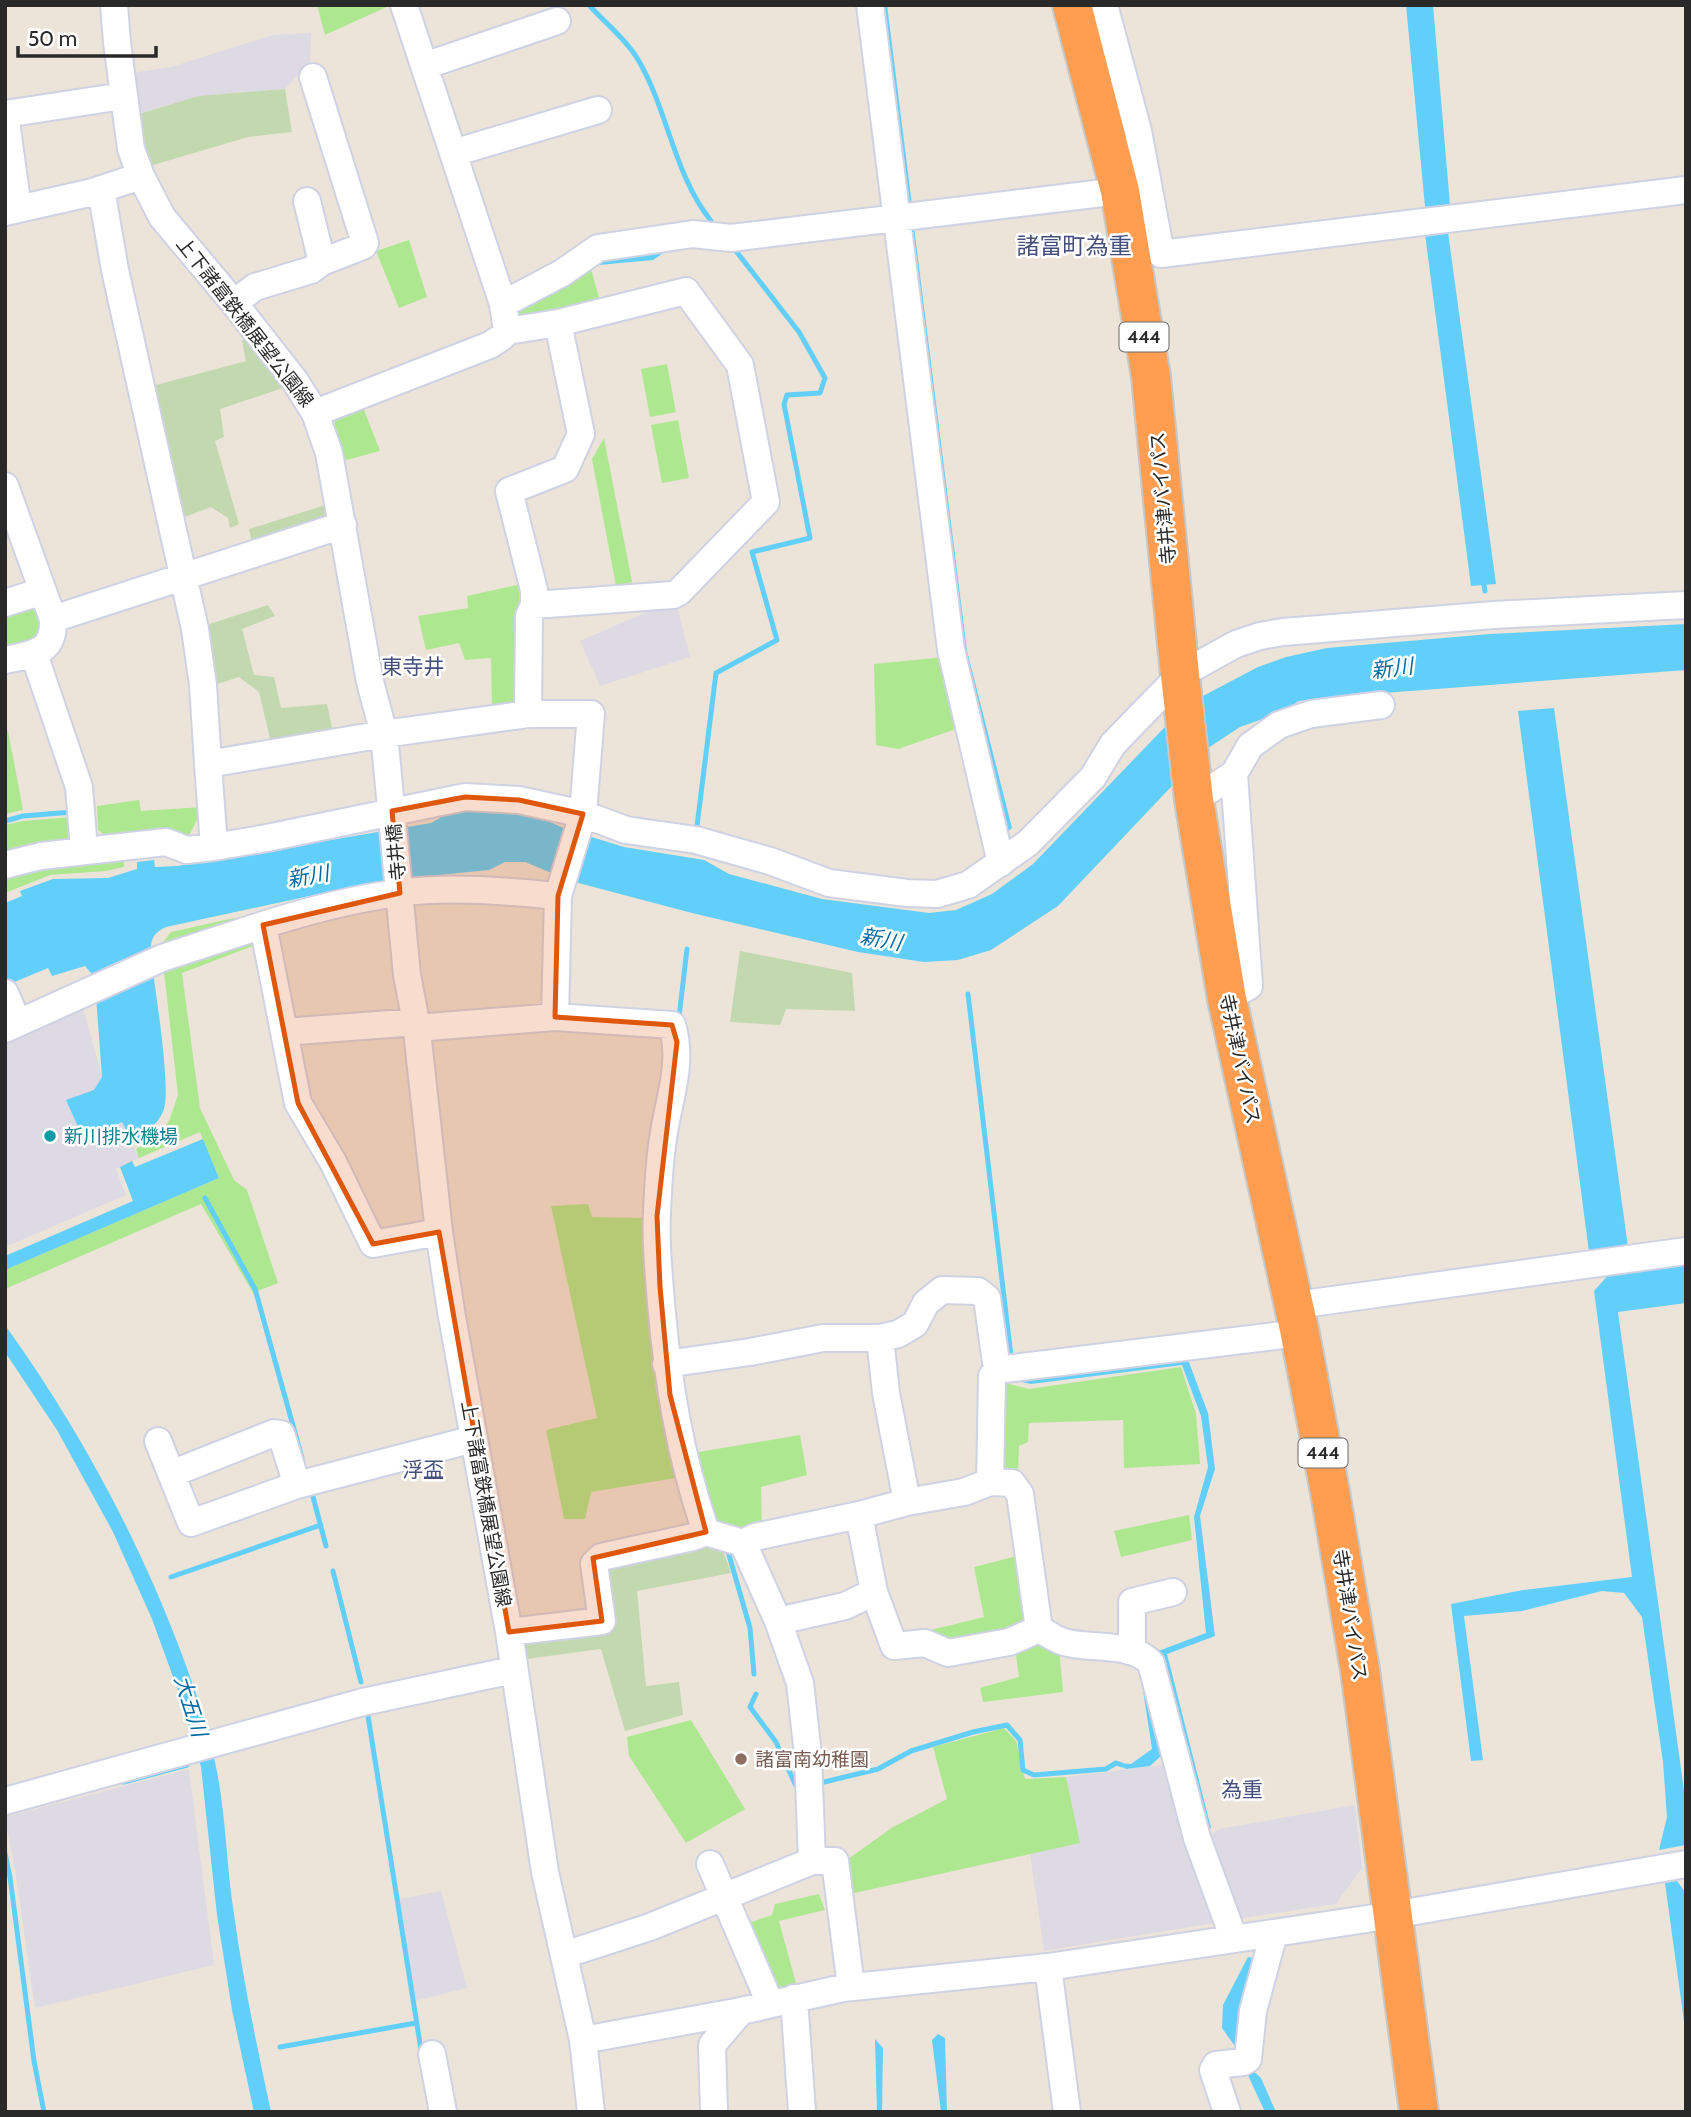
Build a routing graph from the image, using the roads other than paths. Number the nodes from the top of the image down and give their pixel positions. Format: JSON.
{"nodes":[{"id":1,"x":114,"y":5,"type":"edge"},
{"id":2,"x":404,"y":5,"type":"edge"},
{"id":3,"x":870,"y":5,"type":"edge"},
{"id":4,"x":1072,"y":5,"type":"edge"},
{"id":5,"x":1104,"y":5,"type":"edge"},
{"id":6,"x":556,"y":21,"type":"dead end"},
{"id":7,"x":424,"y":66,"type":"junction"},
{"id":8,"x":313,"y":77,"type":"dead end"},
{"id":9,"x":123,"y":96,"type":"junction"},
{"id":10,"x":598,"y":110,"type":"dead end"},
{"id":11,"x":453,"y":153,"type":"junction"},
{"id":12,"x":141,"y":176,"type":"junction"},
{"id":13,"x":101,"y":189,"type":"junction"},
{"id":14,"x":1135,"y":189,"type":"junction"},
{"id":15,"x":1686,"y":190,"type":"edge"},
{"id":16,"x":307,"y":201,"type":"dead end"},
{"id":17,"x":12,"y":211,"type":"edge"},
{"id":18,"x":896,"y":219,"type":"junction"},
{"id":19,"x":322,"y":261,"type":"junction"},
{"id":20,"x":234,"y":303,"type":"junction"},
{"id":21,"x":503,"y":304,"type":"junction"},
{"id":22,"x":558,"y":323,"type":"junction"},
{"id":23,"x":507,"y":331,"type":"junction"},
{"id":24,"x":315,"y":413,"type":"junction"},
{"id":25,"x":5,"y":486,"type":"edge"},
{"id":26,"x":343,"y":525,"type":"junction"},
{"id":27,"x":182,"y":576,"type":"junction"},
{"id":28,"x":43,"y":591,"type":"junction"},
{"id":29,"x":5,"y":603,"type":"edge"},
{"id":30,"x":534,"y":605,"type":"junction"},
{"id":31,"x":1686,"y":605,"type":"edge"},
{"id":32,"x":53,"y":619,"type":"junction"},
{"id":33,"x":34,"y":654,"type":"junction"},
{"id":34,"x":5,"y":660,"type":"edge"},
{"id":35,"x":1180,"y":675,"type":"junction"},
{"id":36,"x":1381,"y":705,"type":"dead end"},
{"id":37,"x":527,"y":714,"type":"junction"},
{"id":38,"x":384,"y":734,"type":"junction"},
{"id":39,"x":208,"y":764,"type":"junction"},
{"id":40,"x":1234,"y":774,"type":"junction"},
{"id":41,"x":1195,"y":800,"type":"junction"},
{"id":42,"x":392,"y":811,"type":"junction"},
{"id":43,"x":583,"y":817,"type":"junction"},
{"id":44,"x":214,"y":847,"type":"junction"},
{"id":45,"x":84,"y":850,"type":"junction"},
{"id":46,"x":1002,"y":863,"type":"junction"},
{"id":47,"x":5,"y":864,"type":"edge"},
{"id":48,"x":559,"y":891,"type":"junction"},
{"id":49,"x":400,"y":892,"type":"junction"},
{"id":50,"x":263,"y":925,"type":"junction"},
{"id":51,"x":5,"y":993,"type":"edge"},
{"id":52,"x":1227,"y":999,"type":"junction"},
{"id":53,"x":555,"y":1017,"type":"junction"},
{"id":54,"x":11,"y":1025,"type":"edge"},
{"id":55,"x":416,"y":1025,"type":"junction"},
{"id":56,"x":284,"y":1032,"type":"junction"},
{"id":57,"x":439,"y":1232,"type":"junction"},
{"id":58,"x":1686,"y":1251,"type":"edge"},
{"id":59,"x":1297,"y":1320,"type":"junction"},
{"id":60,"x":880,"y":1338,"type":"junction"},
{"id":61,"x":666,"y":1364,"type":"junction"},
{"id":62,"x":997,"y":1370,"type":"junction"},
{"id":63,"x":474,"y":1440,"type":"junction"},
{"id":64,"x":158,"y":1441,"type":"dead end"},
{"id":65,"x":171,"y":1474,"type":"junction"},
{"id":66,"x":990,"y":1482,"type":"junction"},
{"id":67,"x":297,"y":1485,"type":"junction"},
{"id":68,"x":907,"y":1502,"type":"junction"},
{"id":69,"x":859,"y":1516,"type":"junction"},
{"id":70,"x":706,"y":1532,"type":"junction"},
{"id":71,"x":743,"y":1543,"type":"junction"},
{"id":72,"x":874,"y":1592,"type":"junction"},
{"id":73,"x":1173,"y":1592,"type":"dead end"},
{"id":74,"x":778,"y":1621,"type":"junction"},
{"id":75,"x":1039,"y":1629,"type":"junction"},
{"id":76,"x":509,"y":1632,"type":"junction"},
{"id":77,"x":1142,"y":1657,"type":"junction"},
{"id":78,"x":513,"y":1670,"type":"junction"},
{"id":79,"x":5,"y":1801,"type":"edge"},
{"id":80,"x":812,"y":1861,"type":"junction"},
{"id":81,"x":710,"y":1864,"type":"dead end"},
{"id":82,"x":1686,"y":1864,"type":"edge"},
{"id":83,"x":725,"y":1895,"type":"junction"},
{"id":84,"x":1393,"y":1915,"type":"junction"},
{"id":85,"x":1274,"y":1933,"type":"junction"},
{"id":86,"x":1234,"y":1939,"type":"junction"},
{"id":87,"x":564,"y":1955,"type":"junction"},
{"id":88,"x":1048,"y":1967,"type":"junction"},
{"id":89,"x":851,"y":1987,"type":"junction"},
{"id":90,"x":782,"y":2001,"type":"junction"},
{"id":91,"x":741,"y":2011,"type":"junction"},
{"id":92,"x":583,"y":2040,"type":"junction"},
{"id":93,"x":432,"y":2054,"type":"dead end"},
{"id":94,"x":443,"y":2112,"type":"edge"},
{"id":95,"x":590,"y":2112,"type":"edge"},
{"id":96,"x":714,"y":2112,"type":"edge"},
{"id":97,"x":802,"y":2112,"type":"edge"},
{"id":98,"x":1067,"y":2112,"type":"edge"},
{"id":99,"x":1227,"y":2112,"type":"edge"},
{"id":100,"x":1419,"y":2112,"type":"edge"}],
"edges":[{"from":1,"to":9,"type":"street","name":"上下諸富鉄橋展望公園線"},
{"from":2,"to":7,"type":"street"},
{"from":3,"to":18,"type":"street"},
{"from":4,"to":14,"type":"highway","name":"寺井津バイパス","number":"444"},
{"from":5,"to":14,"type":"street"},
{"from":6,"to":7,"type":"street"},
{"from":7,"to":11,"type":"street"},
{"from":8,"to":19,"type":"street"},
{"from":9,"to":12,"type":"street","name":"上下諸富鉄橋展望公園線"},
{"from":9,"to":17,"type":"street"},
{"from":10,"to":11,"type":"street"},
{"from":11,"to":21,"type":"street"},
{"from":12,"to":13,"type":"street"},
{"from":12,"to":20,"type":"street","name":"上下諸富鉄橋展望公園線"},
{"from":13,"to":17,"type":"street"},
{"from":13,"to":27,"type":"street"},
{"from":14,"to":15,"type":"street"},
{"from":14,"to":18,"type":"street"},
{"from":14,"to":35,"type":"highway","name":"寺井津バイパス","number":"444"},
{"from":16,"to":19,"type":"street"},
{"from":18,"to":21,"type":"street"},
{"from":18,"to":46,"type":"street"},
{"from":19,"to":20,"type":"street"},
{"from":20,"to":24,"type":"street","name":"上下諸富鉄橋展望公園線"},
{"from":21,"to":23,"type":"street"},
{"from":22,"to":23,"type":"street"},
{"from":22,"to":30,"type":"street"},
{"from":22,"to":30,"type":"street"},
{"from":23,"to":24,"type":"street"},
{"from":24,"to":26,"type":"street","name":"上下諸富鉄橋展望公園線"},
{"from":25,"to":28,"type":"street"},
{"from":26,"to":27,"type":"street"},
{"from":26,"to":38,"type":"street","name":"上下諸富鉄橋展望公園線"},
{"from":27,"to":32,"type":"street"},
{"from":27,"to":39,"type":"street"},
{"from":28,"to":29,"type":"street"},
{"from":28,"to":32,"type":"street"},
{"from":30,"to":37,"type":"street"},
{"from":31,"to":35,"type":"street"},
{"from":32,"to":33,"type":"street"},
{"from":33,"to":34,"type":"street"},
{"from":33,"to":45,"type":"street"},
{"from":35,"to":41,"type":"highway","name":"寺井津バイパス","number":"444"},
{"from":35,"to":46,"type":"street"},
{"from":36,"to":40,"type":"street"},
{"from":37,"to":38,"type":"street"},
{"from":37,"to":43,"type":"street"},
{"from":38,"to":39,"type":"street"},
{"from":38,"to":42,"type":"street","name":"上下諸富鉄橋展望公園線"},
{"from":39,"to":44,"type":"street"},
{"from":40,"to":41,"type":"street"},
{"from":40,"to":52,"type":"street"},
{"from":41,"to":52,"type":"highway","name":"寺井津バイパス","number":"444"},
{"from":42,"to":43,"type":"street"},
{"from":42,"to":44,"type":"street"},
{"from":42,"to":49,"type":"street","name":"寺井橋"},
{"from":43,"to":46,"type":"street"},
{"from":43,"to":48,"type":"street"},
{"from":44,"to":45,"type":"street"},
{"from":45,"to":47,"type":"street"},
{"from":48,"to":49,"type":"street"},
{"from":48,"to":53,"type":"street"},
{"from":49,"to":50,"type":"street"},
{"from":49,"to":55,"type":"street","name":"上下諸富鉄橋展望公園線"},
{"from":50,"to":54,"type":"street"},
{"from":50,"to":56,"type":"street"},
{"from":51,"to":54,"type":"street"},
{"from":52,"to":59,"type":"highway","name":"寺井津バイパス","number":"444"},
{"from":53,"to":55,"type":"street"},
{"from":53,"to":61,"type":"street"},
{"from":55,"to":56,"type":"street"},
{"from":55,"to":57,"type":"street","name":"上下諸富鉄橋展望公園線"},
{"from":56,"to":57,"type":"street"},
{"from":57,"to":63,"type":"street","name":"上下諸富鉄橋展望公園線"},
{"from":58,"to":59,"type":"street"},
{"from":59,"to":62,"type":"street"},
{"from":59,"to":84,"type":"highway","name":"寺井津バイパス","number":"444"},
{"from":60,"to":61,"type":"street"},
{"from":60,"to":62,"type":"street"},
{"from":60,"to":68,"type":"street"},
{"from":61,"to":70,"type":"street"},
{"from":62,"to":66,"type":"street"},
{"from":63,"to":67,"type":"street"},
{"from":63,"to":76,"type":"street","name":"上下諸富鉄橋展望公園線"},
{"from":64,"to":65,"type":"street"},
{"from":65,"to":67,"type":"street"},
{"from":65,"to":67,"type":"street"},
{"from":66,"to":68,"type":"street"},
{"from":66,"to":75,"type":"street"},
{"from":68,"to":69,"type":"street"},
{"from":69,"to":71,"type":"street"},
{"from":69,"to":72,"type":"street"},
{"from":70,"to":71,"type":"street"},
{"from":70,"to":76,"type":"street"},
{"from":71,"to":74,"type":"street"},
{"from":72,"to":74,"type":"street"},
{"from":72,"to":75,"type":"street"},
{"from":73,"to":77,"type":"street"},
{"from":74,"to":80,"type":"street"},
{"from":75,"to":77,"type":"street"},
{"from":76,"to":78,"type":"street","name":"上下諸富鉄橋展望公園線"},
{"from":77,"to":86,"type":"street"},
{"from":78,"to":79,"type":"street"},
{"from":78,"to":87,"type":"street","name":"上下諸富鉄橋展望公園線"},
{"from":80,"to":83,"type":"street"},
{"from":80,"to":89,"type":"street"},
{"from":81,"to":83,"type":"street"},
{"from":82,"to":84,"type":"street"},
{"from":83,"to":87,"type":"street"},
{"from":83,"to":90,"type":"street"},
{"from":84,"to":85,"type":"street"},
{"from":84,"to":100,"type":"highway","name":"寺井津バイパス","number":"444"},
{"from":85,"to":86,"type":"street"},
{"from":85,"to":99,"type":"street"},
{"from":86,"to":88,"type":"street"},
{"from":87,"to":92,"type":"street","name":"上下諸富鉄橋展望公園線"},
{"from":88,"to":89,"type":"street"},
{"from":88,"to":98,"type":"street"},
{"from":89,"to":90,"type":"street"},
{"from":90,"to":91,"type":"street"},
{"from":90,"to":97,"type":"street"},
{"from":91,"to":92,"type":"street"},
{"from":91,"to":96,"type":"street"},
{"from":92,"to":95,"type":"street","name":"上下諸富鉄橋展望公園線"},
{"from":93,"to":94,"type":"street"}]}
